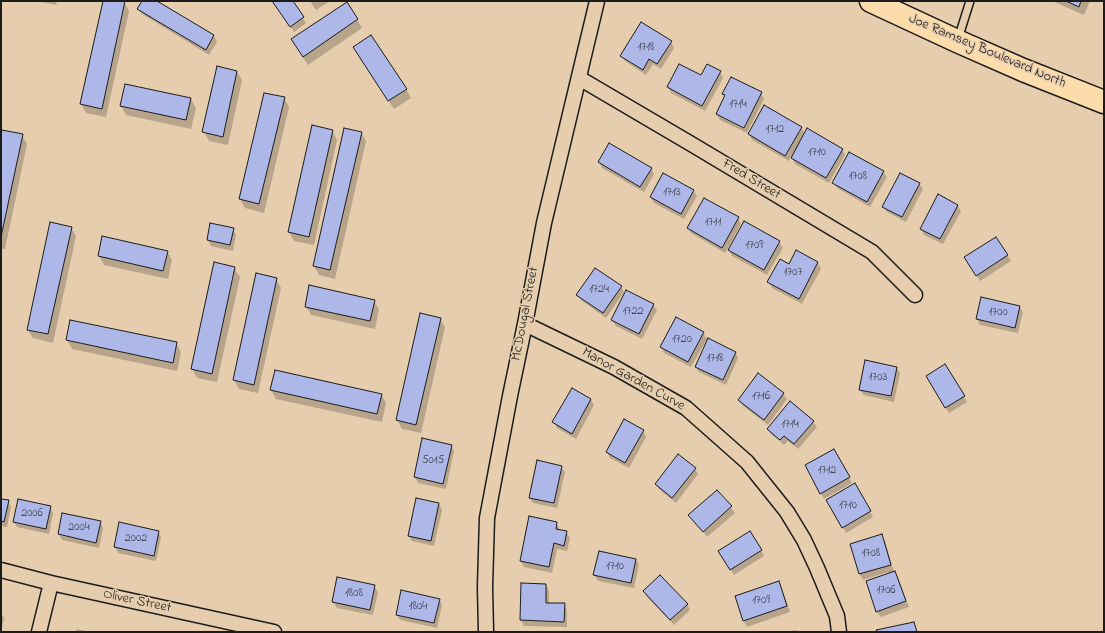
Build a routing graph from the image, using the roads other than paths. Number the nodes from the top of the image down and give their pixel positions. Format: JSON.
{"nodes":[{"id":1,"x":597,"y":1,"type":"edge"},
{"id":2,"x":871,"y":1,"type":"edge"},
{"id":3,"x":970,"y":1,"type":"edge"},
{"id":4,"x":957,"y":41,"type":"junction"},
{"id":5,"x":578,"y":78,"type":"junction"},
{"id":6,"x":1104,"y":102,"type":"edge"},
{"id":7,"x":915,"y":295,"type":"dead end"},
{"id":8,"x":525,"y":324,"type":"junction"},
{"id":9,"x":1,"y":570,"type":"edge"},
{"id":10,"x":51,"y":583,"type":"junction"},
{"id":11,"x":39,"y":632,"type":"edge"},
{"id":12,"x":274,"y":632,"type":"edge"},
{"id":13,"x":486,"y":632,"type":"edge"},
{"id":14,"x":839,"y":632,"type":"edge"}],
"edges":[{"from":1,"to":5,"type":"street","name":"McDougal Street"},
{"from":2,"to":4,"type":"main road","name":"Joe Ramsey Boulevard North"},
{"from":3,"to":4,"type":"lane"},
{"from":4,"to":6,"type":"main road","name":"Joe Ramsey Boulevard North"},
{"from":5,"to":7,"type":"street","name":"Fred Street"},
{"from":5,"to":8,"type":"street","name":"McDougal Street"},
{"from":8,"to":13,"type":"street","name":"McDougal Street"},
{"from":8,"to":14,"type":"street","name":"Manor Garden Curve"},
{"from":9,"to":10,"type":"street","name":"Oliver Street"},
{"from":10,"to":11,"type":"street"},
{"from":10,"to":12,"type":"street","name":"Oliver Street"}]}
